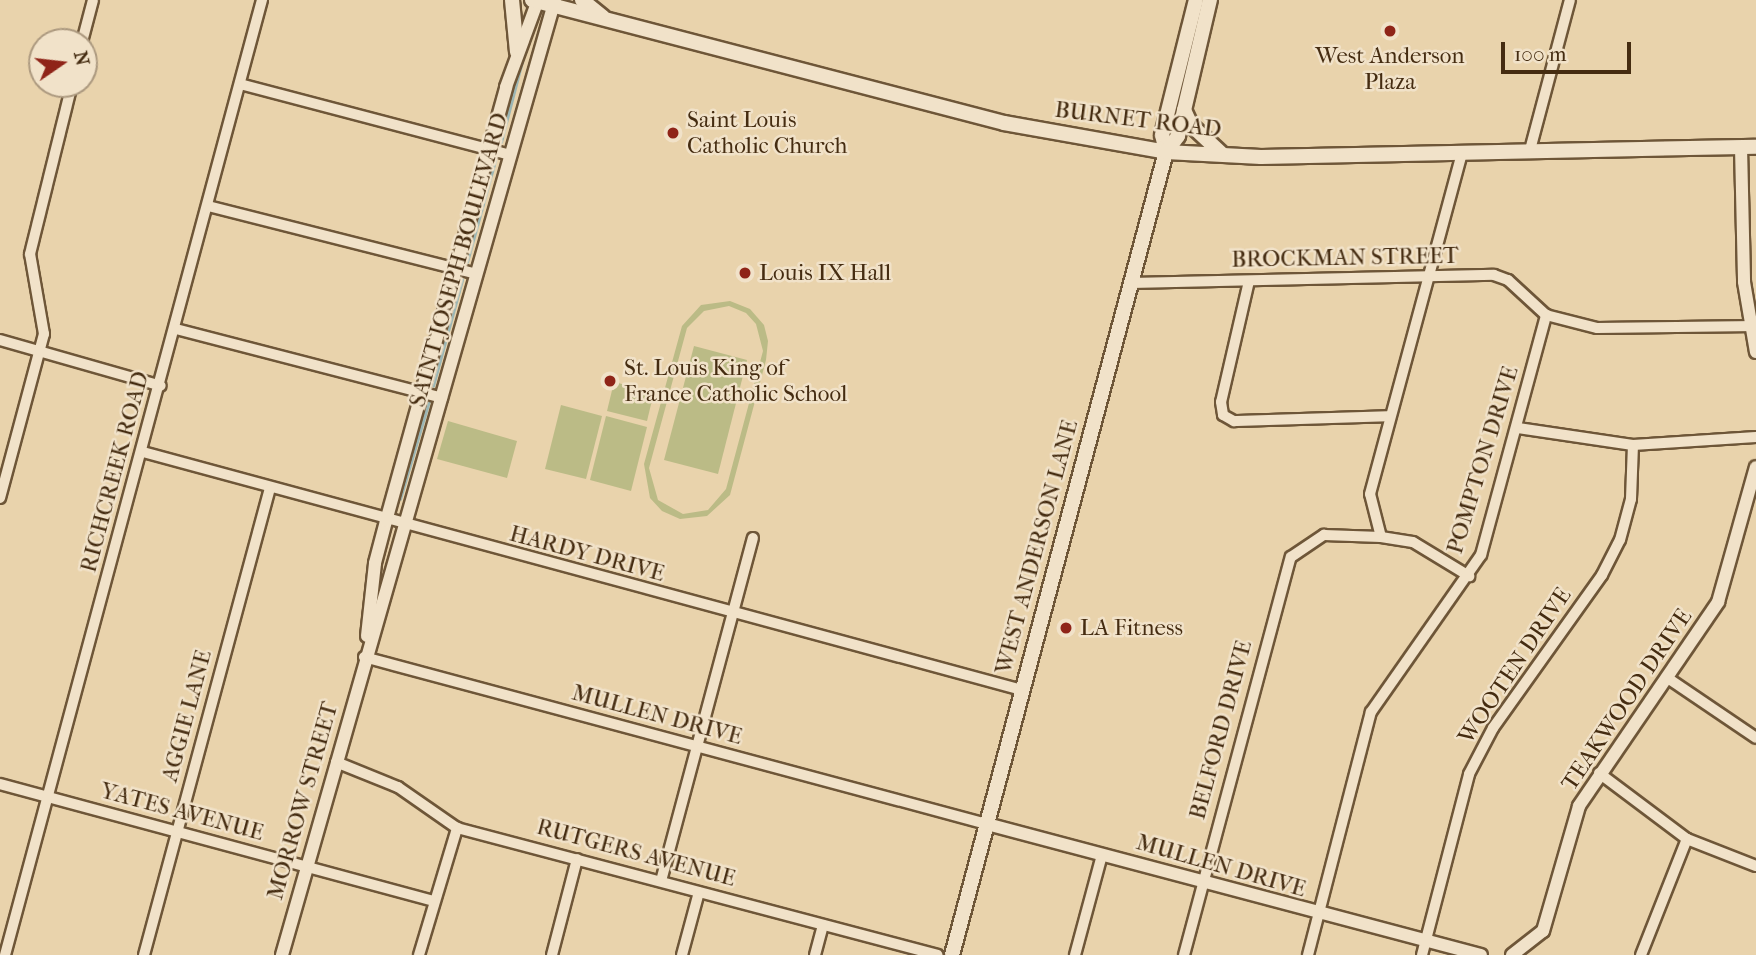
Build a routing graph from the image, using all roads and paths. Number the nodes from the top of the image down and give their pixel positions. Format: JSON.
{"nodes":[{"id":1,"x":93,"y":0,"type":"edge"},
{"id":2,"x":262,"y":0,"type":"edge"},
{"id":3,"x":512,"y":0,"type":"edge"},
{"id":4,"x":582,"y":0,"type":"edge"},
{"id":5,"x":1196,"y":0,"type":"edge"},
{"id":6,"x":1210,"y":0,"type":"edge"},
{"id":7,"x":1570,"y":0,"type":"edge"},
{"id":8,"x":536,"y":1,"type":"edge"},
{"id":9,"x":554,"y":3,"type":"edge"},
{"id":10,"x":607,"y":20,"type":"junction"},
{"id":11,"x":86,"y":28,"type":"edge"},
{"id":12,"x":517,"y":52,"type":"junction"},
{"id":13,"x":240,"y":84,"type":"junction"},
{"id":14,"x":68,"y":98,"type":"edge"},
{"id":15,"x":1184,"y":110,"type":"junction"},
{"id":16,"x":1748,"y":147,"type":"edge"},
{"id":17,"x":489,"y":149,"type":"junction"},
{"id":18,"x":1530,"y":150,"type":"junction"},
{"id":19,"x":1166,"y":152,"type":"junction"},
{"id":20,"x":1462,"y":153,"type":"junction"},
{"id":21,"x":1222,"y":154,"type":"junction"},
{"id":22,"x":511,"y":155,"type":"junction"},
{"id":23,"x":208,"y":206,"type":"junction"},
{"id":24,"x":455,"y":269,"type":"junction"},
{"id":25,"x":476,"y":274,"type":"junction"},
{"id":26,"x":1428,"y":276,"type":"junction"},
{"id":27,"x":1249,"y":281,"type":"junction"},
{"id":28,"x":1131,"y":283,"type":"junction"},
{"id":29,"x":1546,"y":315,"type":"junction"},
{"id":30,"x":1753,"y":326,"type":"edge"},
{"id":31,"x":176,"y":329,"type":"junction"},
{"id":32,"x":0,"y":340,"type":"edge"},
{"id":33,"x":40,"y":350,"type":"junction"},
{"id":34,"x":1756,"y":352,"type":"edge"},
{"id":35,"x":161,"y":386,"type":"junction"},
{"id":36,"x":421,"y":392,"type":"junction"},
{"id":37,"x":442,"y":398,"type":"junction"},
{"id":38,"x":1390,"y":416,"type":"junction"},
{"id":39,"x":1518,"y":428,"type":"junction"},
{"id":40,"x":1756,"y":437,"type":"edge"},
{"id":41,"x":1633,"y":445,"type":"junction"},
{"id":42,"x":143,"y":452,"type":"junction"},
{"id":43,"x":1756,"y":467,"type":"edge"},
{"id":44,"x":270,"y":488,"type":"junction"},
{"id":45,"x":0,"y":498,"type":"edge"},
{"id":46,"x":386,"y":521,"type":"junction"},
{"id":47,"x":406,"y":527,"type":"junction"},
{"id":48,"x":1381,"y":537,"type":"junction"},
{"id":49,"x":753,"y":538,"type":"dead end"},
{"id":50,"x":1469,"y":576,"type":"junction"},
{"id":51,"x":735,"y":615,"type":"junction"},
{"id":52,"x":364,"y":657,"type":"junction"},
{"id":53,"x":1669,"y":679,"type":"junction"},
{"id":54,"x":1022,"y":690,"type":"junction"},
{"id":55,"x":1756,"y":738,"type":"edge"},
{"id":56,"x":697,"y":747,"type":"junction"},
{"id":57,"x":336,"y":762,"type":"junction"},
{"id":58,"x":1599,"y":774,"type":"junction"},
{"id":59,"x":0,"y":784,"type":"edge"},
{"id":60,"x":48,"y":797,"type":"junction"},
{"id":61,"x":987,"y":824,"type":"junction"},
{"id":62,"x":457,"y":828,"type":"junction"},
{"id":63,"x":178,"y":832,"type":"junction"},
{"id":64,"x":1687,"y":839,"type":"junction"},
{"id":65,"x":1102,"y":855,"type":"junction"},
{"id":66,"x":577,"y":859,"type":"junction"},
{"id":67,"x":1756,"y":866,"type":"edge"},
{"id":68,"x":306,"y":867,"type":"junction"},
{"id":69,"x":661,"y":881,"type":"junction"},
{"id":70,"x":1203,"y":881,"type":"junction"},
{"id":71,"x":699,"y":892,"type":"junction"},
{"id":72,"x":434,"y":901,"type":"junction"},
{"id":73,"x":1318,"y":915,"type":"junction"},
{"id":74,"x":823,"y":925,"type":"junction"},
{"id":75,"x":1424,"y":949,"type":"edge"},
{"id":76,"x":1517,"y":953,"type":"edge"},
{"id":77,"x":5,"y":955,"type":"edge"},
{"id":78,"x":144,"y":955,"type":"edge"},
{"id":79,"x":282,"y":955,"type":"edge"},
{"id":80,"x":419,"y":955,"type":"edge"},
{"id":81,"x":552,"y":955,"type":"edge"},
{"id":82,"x":682,"y":955,"type":"edge"},
{"id":83,"x":815,"y":955,"type":"edge"},
{"id":84,"x":938,"y":955,"type":"edge"},
{"id":85,"x":952,"y":955,"type":"edge"},
{"id":86,"x":1075,"y":955,"type":"edge"},
{"id":87,"x":1184,"y":955,"type":"edge"},
{"id":88,"x":1308,"y":955,"type":"edge"},
{"id":89,"x":1481,"y":955,"type":"edge"},
{"id":90,"x":1641,"y":955,"type":"edge"}],
"edges":[{"from":1,"to":11,"type":"street"},
{"from":2,"to":13,"type":"street","name":"RICHCREEK ROAD"},
{"from":3,"to":12,"type":"main road"},
{"from":4,"to":10,"type":"main road"},
{"from":5,"to":19,"type":"main road","name":"WEST ANDERSON LANE"},
{"from":6,"to":15,"type":"main road","name":"WEST ANDERSON LANE"},
{"from":7,"to":18,"type":"street"},
{"from":8,"to":9,"type":"main road","name":"BURNET ROAD"},
{"from":8,"to":12,"type":"street","name":"SAINT JOSEPH BOULEVARD"},
{"from":9,"to":10,"type":"main road","name":"BURNET ROAD"},
{"from":9,"to":22,"type":"street","name":"SAINT JOSEPH BOULEVARD"},
{"from":10,"to":19,"type":"main road","name":"BURNET ROAD"},
{"from":12,"to":17,"type":"street","name":"SAINT JOSEPH BOULEVARD"},
{"from":13,"to":17,"type":"street"},
{"from":13,"to":23,"type":"street","name":"RICHCREEK ROAD"},
{"from":14,"to":33,"type":"street"},
{"from":15,"to":19,"type":"main road","name":"WEST ANDERSON LANE"},
{"from":15,"to":21,"type":"main road"},
{"from":16,"to":18,"type":"main road","name":"BURNET ROAD"},
{"from":16,"to":30,"type":"street"},
{"from":17,"to":22,"type":"street"},
{"from":17,"to":24,"type":"street","name":"SAINT JOSEPH BOULEVARD"},
{"from":18,"to":20,"type":"main road","name":"BURNET ROAD"},
{"from":19,"to":21,"type":"main road","name":"BURNET ROAD"},
{"from":19,"to":28,"type":"main road","name":"WEST ANDERSON LANE"},
{"from":20,"to":21,"type":"main road","name":"BURNET ROAD"},
{"from":20,"to":26,"type":"street"},
{"from":22,"to":25,"type":"street","name":"SAINT JOSEPH BOULEVARD"},
{"from":23,"to":24,"type":"street"},
{"from":23,"to":31,"type":"street","name":"RICHCREEK ROAD"},
{"from":24,"to":25,"type":"street"},
{"from":24,"to":36,"type":"street","name":"SAINT JOSEPH BOULEVARD"},
{"from":25,"to":37,"type":"street","name":"SAINT JOSEPH BOULEVARD"},
{"from":26,"to":27,"type":"street","name":"BROCKMAN STREET"},
{"from":26,"to":29,"type":"street","name":"BROCKMAN STREET"},
{"from":26,"to":38,"type":"street"},
{"from":27,"to":28,"type":"street","name":"BROCKMAN STREET"},
{"from":27,"to":38,"type":"street"},
{"from":28,"to":54,"type":"main road","name":"WEST ANDERSON LANE"},
{"from":29,"to":30,"type":"street"},
{"from":29,"to":39,"type":"street","name":"POMPTON DRIVE"},
{"from":30,"to":34,"type":"street"},
{"from":31,"to":35,"type":"street","name":"RICHCREEK ROAD"},
{"from":31,"to":36,"type":"street"},
{"from":32,"to":33,"type":"street"},
{"from":33,"to":35,"type":"street"},
{"from":33,"to":45,"type":"street"},
{"from":35,"to":42,"type":"street","name":"RICHCREEK ROAD"},
{"from":36,"to":37,"type":"street"},
{"from":36,"to":46,"type":"street","name":"SAINT JOSEPH BOULEVARD"},
{"from":37,"to":47,"type":"street","name":"SAINT JOSEPH BOULEVARD"},
{"from":38,"to":48,"type":"street"},
{"from":39,"to":41,"type":"street"},
{"from":39,"to":50,"type":"street","name":"POMPTON DRIVE"},
{"from":40,"to":41,"type":"street"},
{"from":41,"to":75,"type":"street","name":"WOOTEN DRIVE"},
{"from":42,"to":44,"type":"street","name":"HARDY DRIVE"},
{"from":42,"to":60,"type":"street","name":"RICHCREEK ROAD"},
{"from":43,"to":53,"type":"street","name":"TEAKWOOD DRIVE"},
{"from":44,"to":46,"type":"street","name":"HARDY DRIVE"},
{"from":44,"to":63,"type":"street","name":"AGGIE LANE"},
{"from":46,"to":47,"type":"street","name":"HARDY DRIVE"},
{"from":46,"to":52,"type":"street","name":"MORROW STREET"},
{"from":47,"to":51,"type":"street","name":"HARDY DRIVE"},
{"from":47,"to":52,"type":"street","name":"MORROW STREET"},
{"from":48,"to":50,"type":"street"},
{"from":48,"to":70,"type":"street","name":"BELFORD DRIVE"},
{"from":49,"to":51,"type":"street"},
{"from":50,"to":73,"type":"street","name":"POMPTON DRIVE"},
{"from":51,"to":54,"type":"street","name":"HARDY DRIVE"},
{"from":51,"to":56,"type":"street"},
{"from":52,"to":56,"type":"street","name":"MULLEN DRIVE"},
{"from":52,"to":57,"type":"street","name":"MORROW STREET"},
{"from":53,"to":55,"type":"street"},
{"from":53,"to":58,"type":"street","name":"TEAKWOOD DRIVE"},
{"from":54,"to":61,"type":"main road","name":"WEST ANDERSON LANE"},
{"from":56,"to":61,"type":"street","name":"MULLEN DRIVE"},
{"from":56,"to":69,"type":"street"},
{"from":57,"to":62,"type":"street","name":"RUTGERS AVENUE"},
{"from":57,"to":68,"type":"street","name":"MORROW STREET"},
{"from":58,"to":64,"type":"street"},
{"from":58,"to":76,"type":"street","name":"TEAKWOOD DRIVE"},
{"from":59,"to":60,"type":"street","name":"YATES AVENUE"},
{"from":60,"to":63,"type":"street","name":"YATES AVENUE"},
{"from":60,"to":77,"type":"street","name":"RICHCREEK ROAD"},
{"from":61,"to":65,"type":"street","name":"MULLEN DRIVE"},
{"from":61,"to":85,"type":"main road","name":"WEST ANDERSON LANE"},
{"from":62,"to":66,"type":"street","name":"RUTGERS AVENUE"},
{"from":62,"to":72,"type":"street"},
{"from":63,"to":68,"type":"street","name":"YATES AVENUE"},
{"from":63,"to":78,"type":"street","name":"AGGIE LANE"},
{"from":64,"to":67,"type":"street"},
{"from":64,"to":90,"type":"street"},
{"from":65,"to":70,"type":"street","name":"MULLEN DRIVE"},
{"from":65,"to":86,"type":"street"},
{"from":66,"to":69,"type":"street","name":"RUTGERS AVENUE"},
{"from":66,"to":81,"type":"street"},
{"from":68,"to":72,"type":"street","name":"YATES AVENUE"},
{"from":68,"to":79,"type":"street","name":"MORROW STREET"},
{"from":69,"to":71,"type":"street","name":"RUTGERS AVENUE"},
{"from":70,"to":73,"type":"street","name":"MULLEN DRIVE"},
{"from":70,"to":87,"type":"street","name":"BELFORD DRIVE"},
{"from":71,"to":74,"type":"street","name":"RUTGERS AVENUE"},
{"from":71,"to":82,"type":"street"},
{"from":72,"to":80,"type":"street"},
{"from":73,"to":75,"type":"street","name":"MULLEN DRIVE"},
{"from":73,"to":88,"type":"street","name":"POMPTON DRIVE"},
{"from":74,"to":83,"type":"street"},
{"from":74,"to":84,"type":"street","name":"RUTGERS AVENUE"},
{"from":75,"to":89,"type":"street","name":"MULLEN DRIVE"}]}
